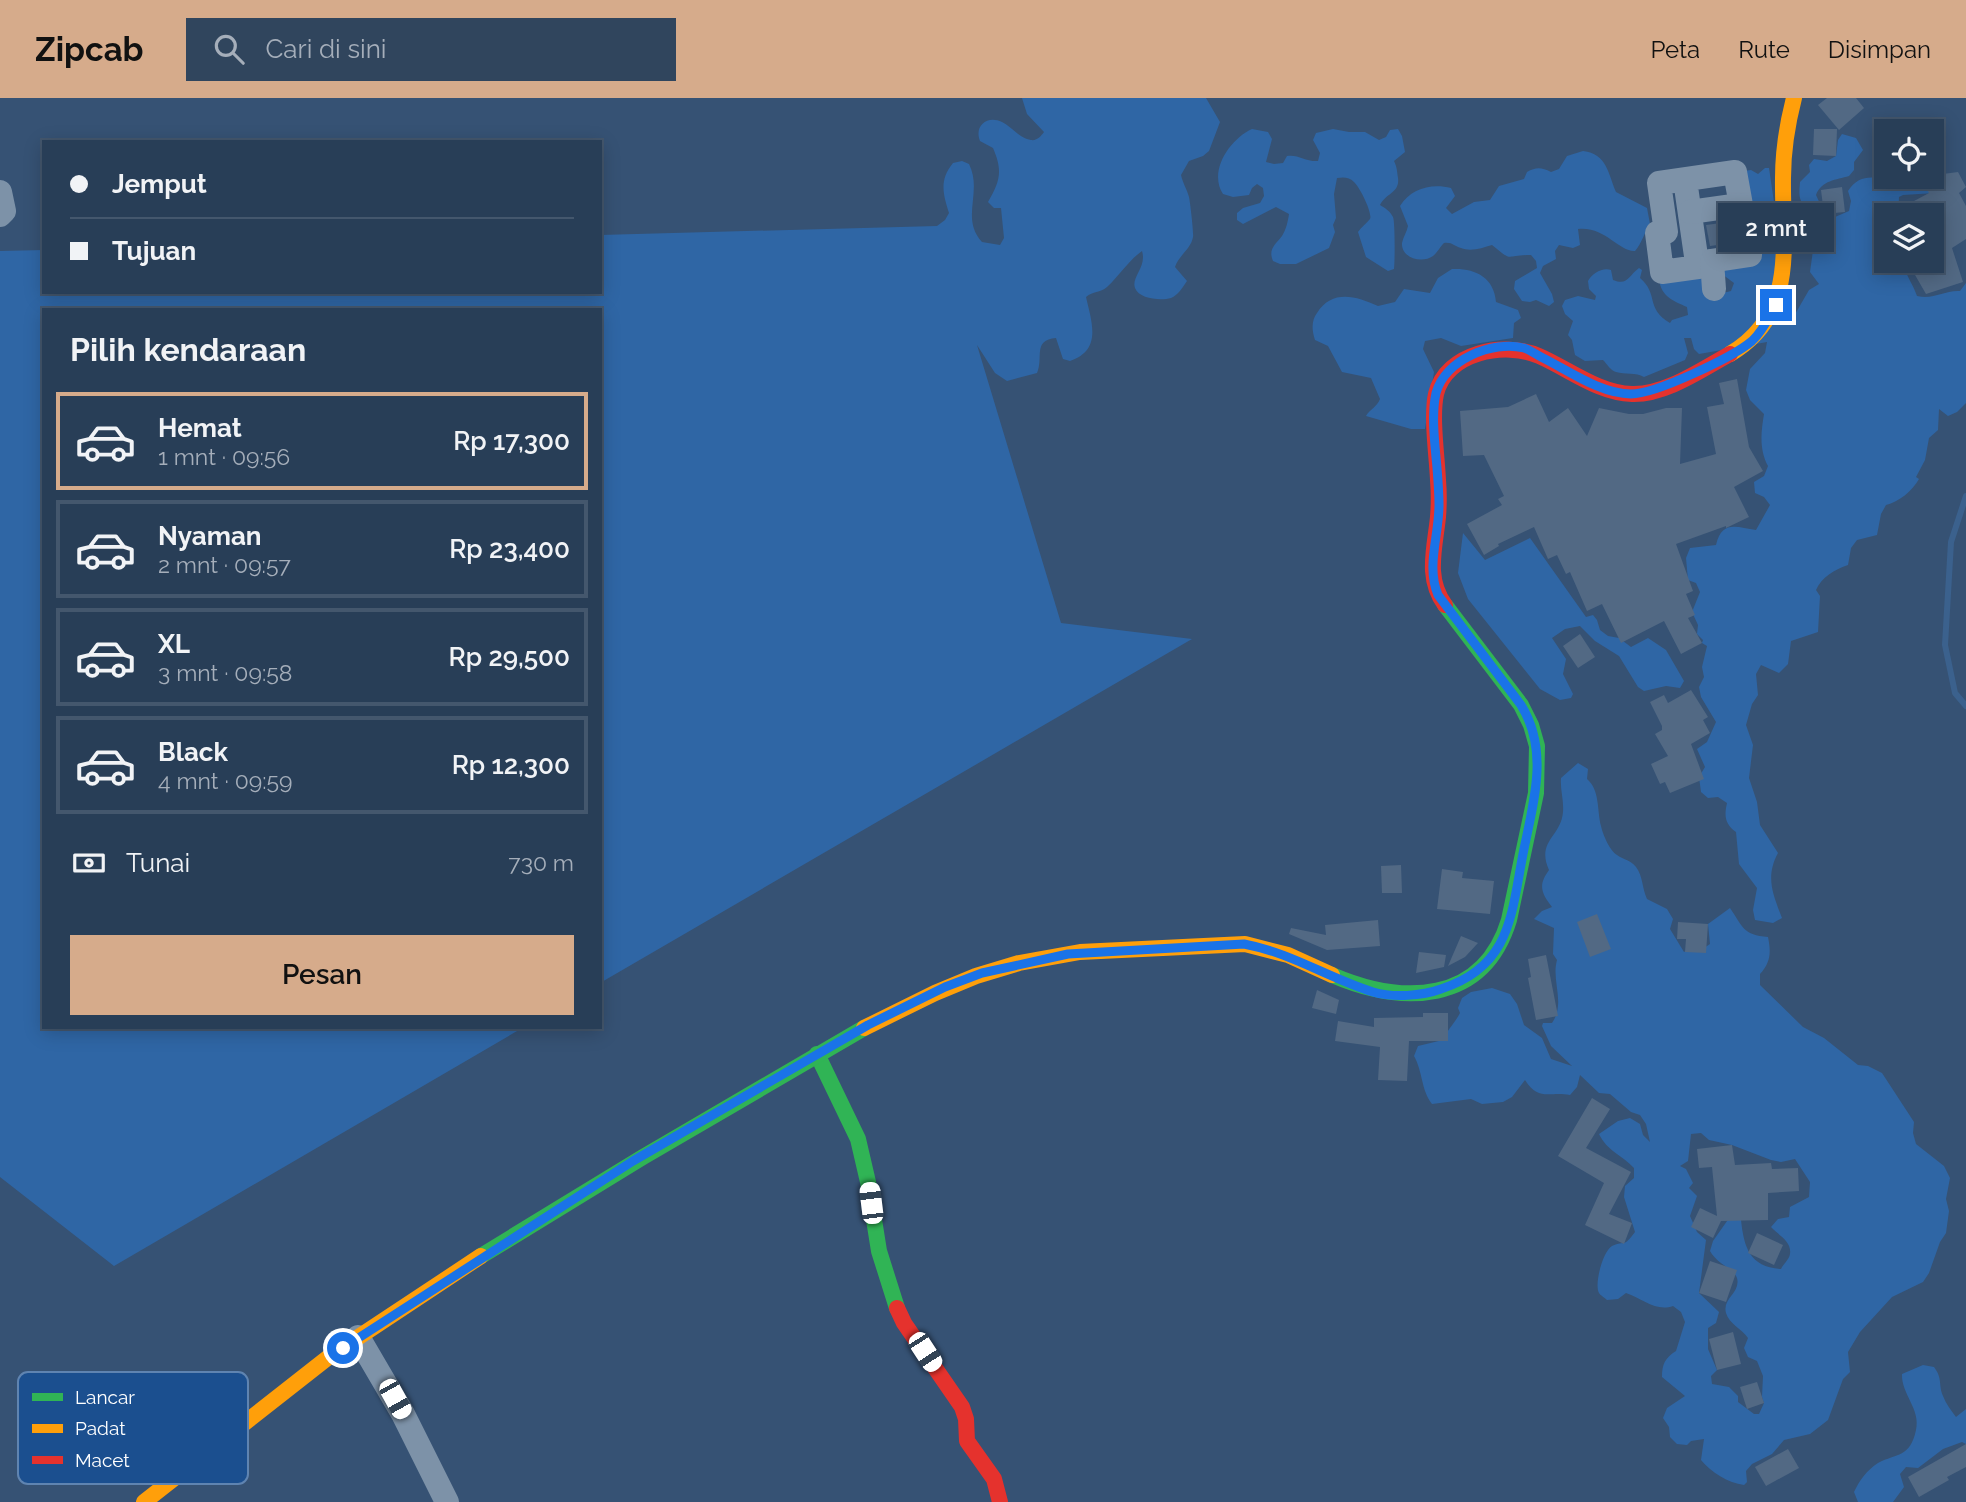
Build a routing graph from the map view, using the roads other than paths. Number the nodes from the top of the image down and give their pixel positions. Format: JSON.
{"nodes":[{"id":1,"x":1794,"y":98,"type":"edge"},
{"id":2,"x":1685,"y":180,"type":"junction"},
{"id":3,"x":0,"y":192,"type":"edge"},
{"id":4,"x":1740,"y":205,"type":"junction"},
{"id":5,"x":0,"y":215,"type":"edge"},
{"id":6,"x":1691,"y":220,"type":"junction"},
{"id":7,"x":1666,"y":232,"type":"junction"},
{"id":8,"x":1704,"y":262,"type":"junction"},
{"id":9,"x":1714,"y":289,"type":"dead end"},
{"id":10,"x":817,"y":1054,"type":"junction"},
{"id":11,"x":358,"y":1337,"type":"junction"},
{"id":12,"x":248,"y":1419,"type":"edge"},
{"id":13,"x":167,"y":1484,"type":"edge"},
{"id":14,"x":144,"y":1502,"type":"edge"},
{"id":15,"x":447,"y":1502,"type":"edge"},
{"id":16,"x":1000,"y":1502,"type":"edge"}],
"edges":[{"from":1,"to":10,"type":"street"},
{"from":2,"to":4,"type":"street"},
{"from":2,"to":6,"type":"street"},
{"from":2,"to":7,"type":"street"},
{"from":3,"to":5,"type":"street"},
{"from":4,"to":6,"type":"street"},
{"from":4,"to":8,"type":"street"},
{"from":6,"to":7,"type":"street"},
{"from":6,"to":8,"type":"street"},
{"from":7,"to":8,"type":"street"},
{"from":8,"to":9,"type":"street"},
{"from":10,"to":11,"type":"street"},
{"from":10,"to":16,"type":"street"},
{"from":11,"to":12,"type":"street"},
{"from":11,"to":15,"type":"street"},
{"from":13,"to":14,"type":"street"}]}
